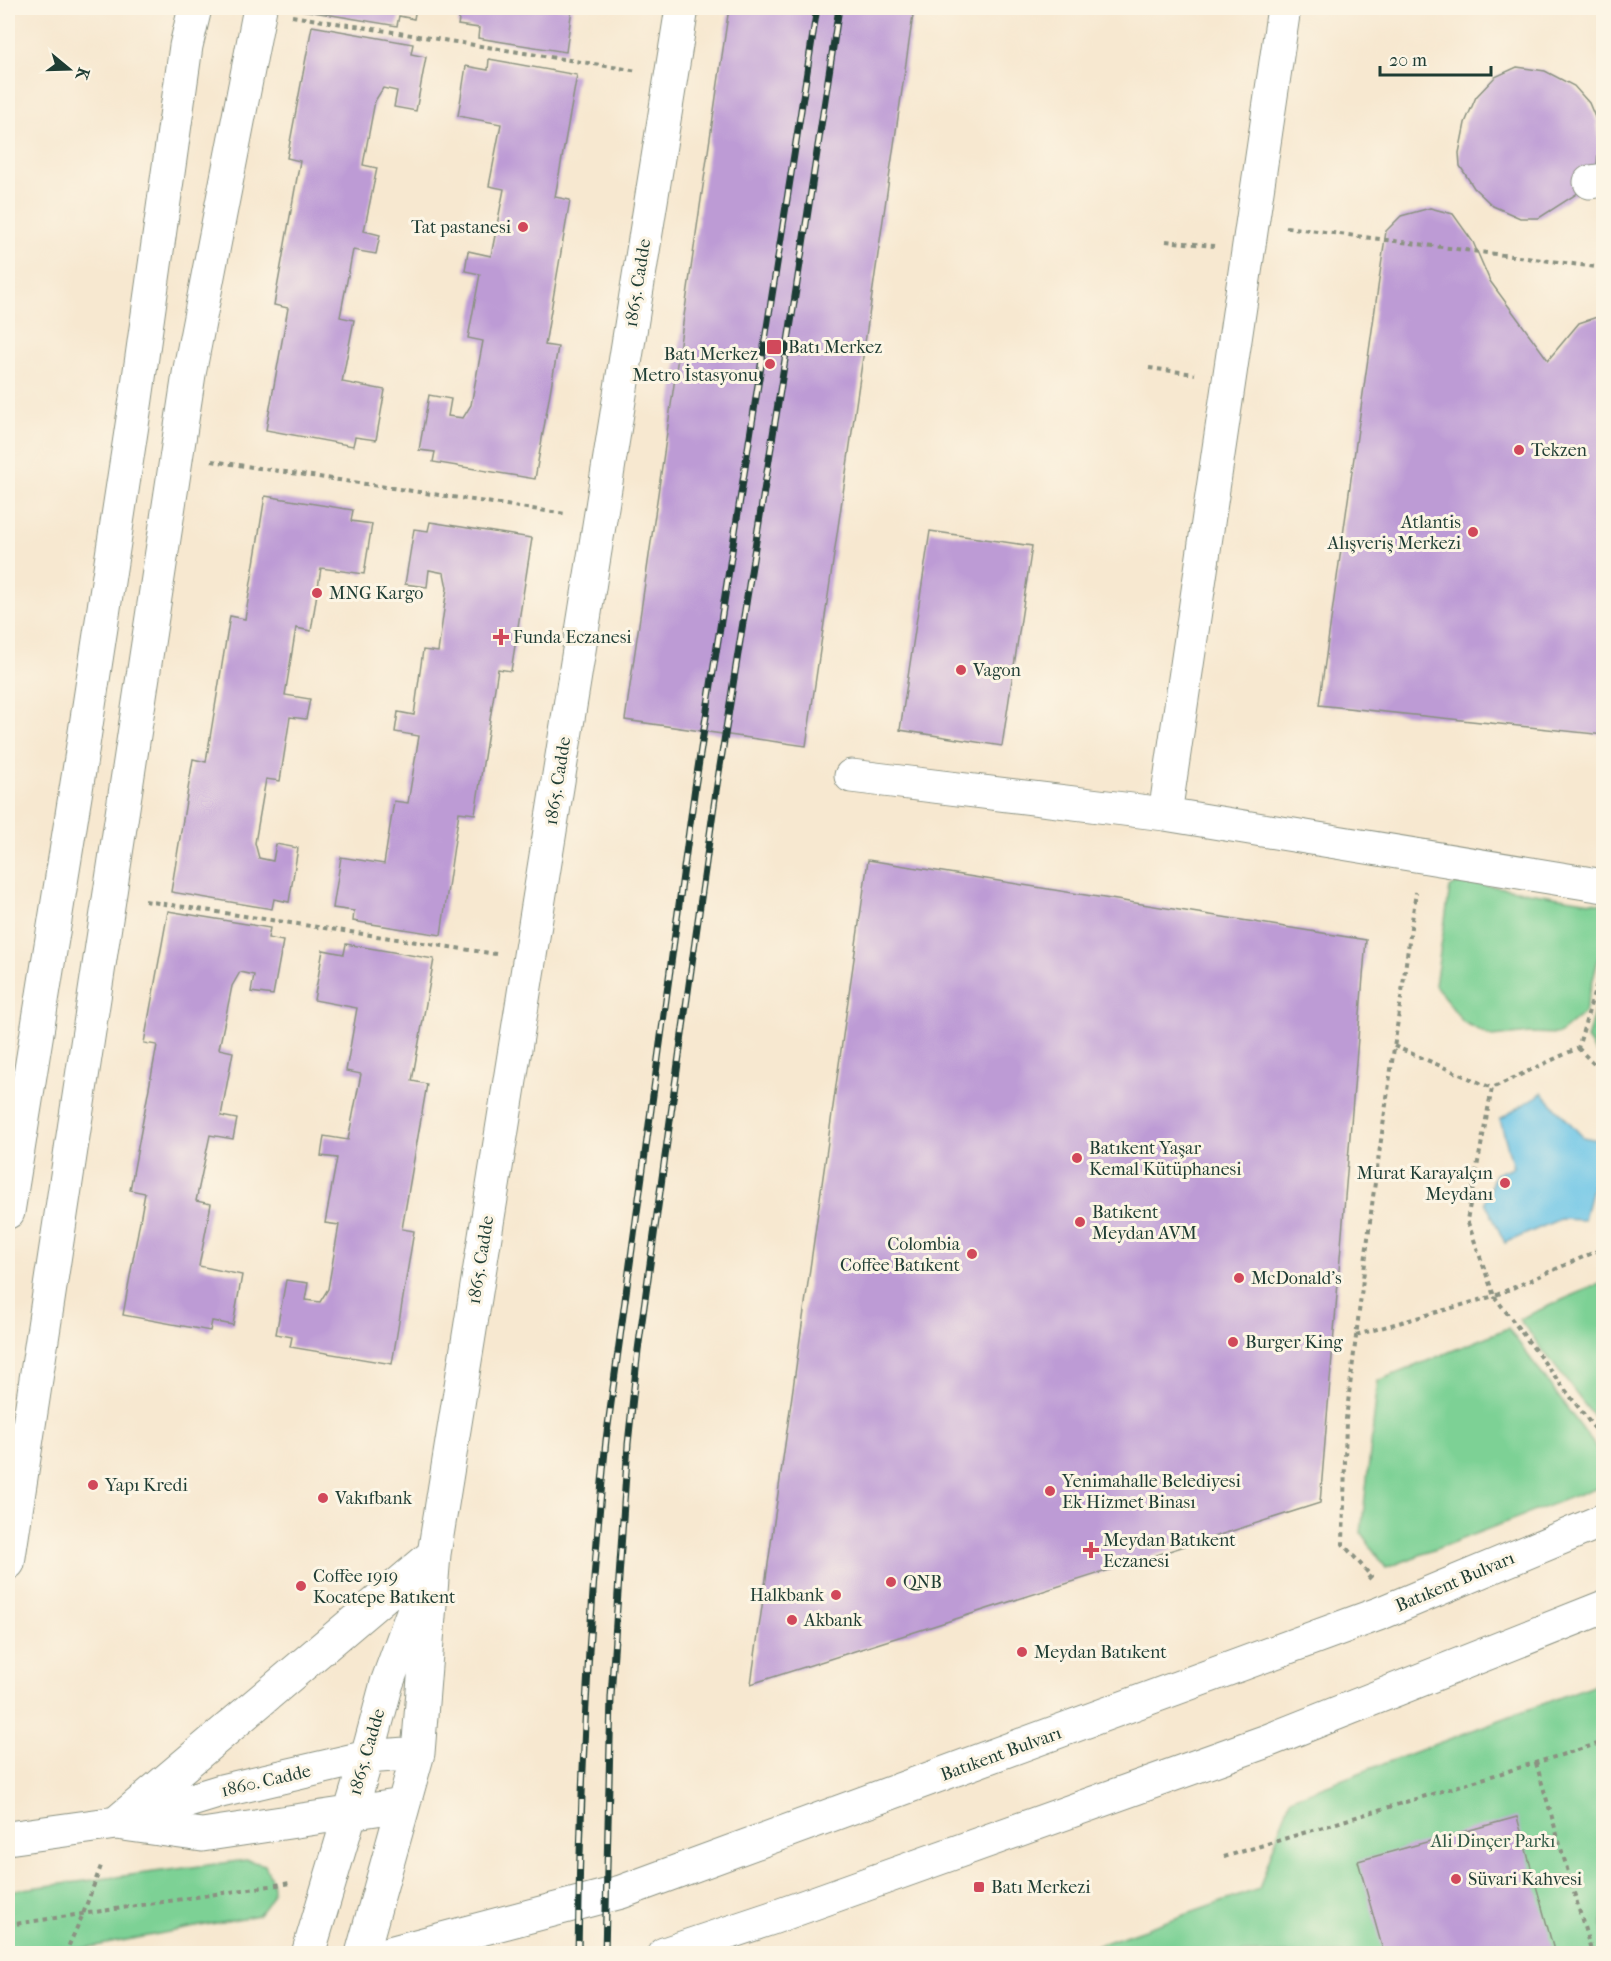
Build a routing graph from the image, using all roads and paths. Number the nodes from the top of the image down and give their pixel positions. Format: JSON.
{"nodes":[{"id":1,"x":195,"y":8,"type":"edge"},
{"id":2,"x":682,"y":8,"type":"edge"},
{"id":3,"x":1284,"y":8,"type":"edge"},
{"id":4,"x":260,"y":9,"type":"edge"},
{"id":5,"x":671,"y":76,"type":"junction"},
{"id":6,"x":1315,"y":230,"type":"dead end"},
{"id":7,"x":1166,"y":241,"type":"dead end"},
{"id":8,"x":1248,"y":249,"type":"junction"},
{"id":9,"x":1604,"y":268,"type":"edge"},
{"id":10,"x":1149,"y":368,"type":"dead end"},
{"id":11,"x":1229,"y":378,"type":"junction"},
{"id":12,"x":177,"y":455,"type":"junction"},
{"id":13,"x":600,"y":519,"type":"junction"},
{"id":14,"x":851,"y":776,"type":"dead end"},
{"id":15,"x":1165,"y":814,"type":"junction"},
{"id":16,"x":1420,"y":856,"type":"junction"},
{"id":17,"x":1604,"y":886,"type":"edge"},
{"id":18,"x":110,"y":896,"type":"junction"},
{"id":19,"x":530,"y":959,"type":"junction"},
{"id":20,"x":1604,"y":959,"type":"edge"},
{"id":21,"x":1394,"y":1046,"type":"junction"},
{"id":22,"x":1578,"y":1048,"type":"junction"},
{"id":23,"x":1604,"y":1074,"type":"edge"},
{"id":24,"x":1492,"y":1089,"type":"junction"},
{"id":25,"x":8,"y":1212,"type":"edge"},
{"id":26,"x":1604,"y":1248,"type":"edge"},
{"id":27,"x":1494,"y":1296,"type":"junction"},
{"id":28,"x":1356,"y":1335,"type":"junction"},
{"id":29,"x":1604,"y":1441,"type":"edge"},
{"id":30,"x":1604,"y":1520,"type":"edge"},
{"id":31,"x":434,"y":1554,"type":"junction"},
{"id":32,"x":8,"y":1563,"type":"edge"},
{"id":33,"x":1362,"y":1583,"type":"dead end"},
{"id":34,"x":1604,"y":1607,"type":"edge"},
{"id":35,"x":1604,"y":1742,"type":"edge"},
{"id":36,"x":418,"y":1753,"type":"junction"},
{"id":37,"x":367,"y":1757,"type":"junction"},
{"id":38,"x":1536,"y":1763,"type":"junction"},
{"id":39,"x":403,"y":1805,"type":"junction"},
{"id":40,"x":350,"y":1813,"type":"junction"},
{"id":41,"x":116,"y":1823,"type":"junction"},
{"id":42,"x":8,"y":1838,"type":"edge"},
{"id":43,"x":1224,"y":1857,"type":"dead end"},
{"id":44,"x":101,"y":1866,"type":"dead end"},
{"id":45,"x":290,"y":1883,"type":"dead end"},
{"id":46,"x":83,"y":1914,"type":"junction"},
{"id":47,"x":8,"y":1925,"type":"edge"},
{"id":48,"x":65,"y":1953,"type":"edge"},
{"id":49,"x":308,"y":1953,"type":"edge"},
{"id":50,"x":362,"y":1953,"type":"edge"},
{"id":51,"x":386,"y":1953,"type":"edge"},
{"id":52,"x":664,"y":1953,"type":"edge"},
{"id":53,"x":1592,"y":1953,"type":"edge"}],
"edges":[{"from":1,"to":25,"type":"street"},
{"from":2,"to":5,"type":"street","name":"1865. Cadde"},
{"from":3,"to":8,"type":"street"},
{"from":4,"to":5,"type":"path"},
{"from":4,"to":12,"type":"street"},
{"from":5,"to":13,"type":"street","name":"1865. Cadde"},
{"from":6,"to":9,"type":"path"},
{"from":7,"to":8,"type":"path"},
{"from":8,"to":11,"type":"street"},
{"from":10,"to":11,"type":"path"},
{"from":11,"to":15,"type":"street"},
{"from":12,"to":13,"type":"path"},
{"from":12,"to":18,"type":"street"},
{"from":13,"to":19,"type":"street","name":"1865. Cadde"},
{"from":14,"to":15,"type":"street"},
{"from":15,"to":16,"type":"street"},
{"from":16,"to":17,"type":"street"},
{"from":16,"to":21,"type":"path"},
{"from":18,"to":19,"type":"path"},
{"from":18,"to":32,"type":"street"},
{"from":19,"to":31,"type":"street","name":"1865. Cadde"},
{"from":20,"to":22,"type":"path"},
{"from":21,"to":24,"type":"path"},
{"from":21,"to":28,"type":"path"},
{"from":22,"to":23,"type":"path"},
{"from":22,"to":24,"type":"path"},
{"from":24,"to":27,"type":"path"},
{"from":26,"to":27,"type":"path"},
{"from":27,"to":28,"type":"path"},
{"from":27,"to":29,"type":"path"},
{"from":28,"to":33,"type":"path"},
{"from":30,"to":51,"type":"street","name":"Batıkent Bulvarı"},
{"from":31,"to":36,"type":"street","name":"1865. Cadde"},
{"from":31,"to":37,"type":"street","name":"1865. Cadde"},
{"from":31,"to":41,"type":"street"},
{"from":34,"to":52,"type":"street"},
{"from":35,"to":38,"type":"path"},
{"from":36,"to":37,"type":"street","name":"1860. Cadde"},
{"from":36,"to":39,"type":"street","name":"1865. Cadde"},
{"from":37,"to":40,"type":"street","name":"1865. Cadde"},
{"from":37,"to":41,"type":"street","name":"1860. Cadde"},
{"from":38,"to":43,"type":"path"},
{"from":38,"to":53,"type":"path"},
{"from":39,"to":40,"type":"street","name":"1860. Cadde"},
{"from":39,"to":50,"type":"street","name":"1865. Cadde"},
{"from":40,"to":41,"type":"street","name":"1860. Cadde"},
{"from":40,"to":49,"type":"street","name":"1865. Cadde"},
{"from":41,"to":42,"type":"street","name":"1860. Cadde"},
{"from":44,"to":46,"type":"path"},
{"from":45,"to":46,"type":"path"},
{"from":46,"to":47,"type":"path"},
{"from":46,"to":48,"type":"path"}]}
